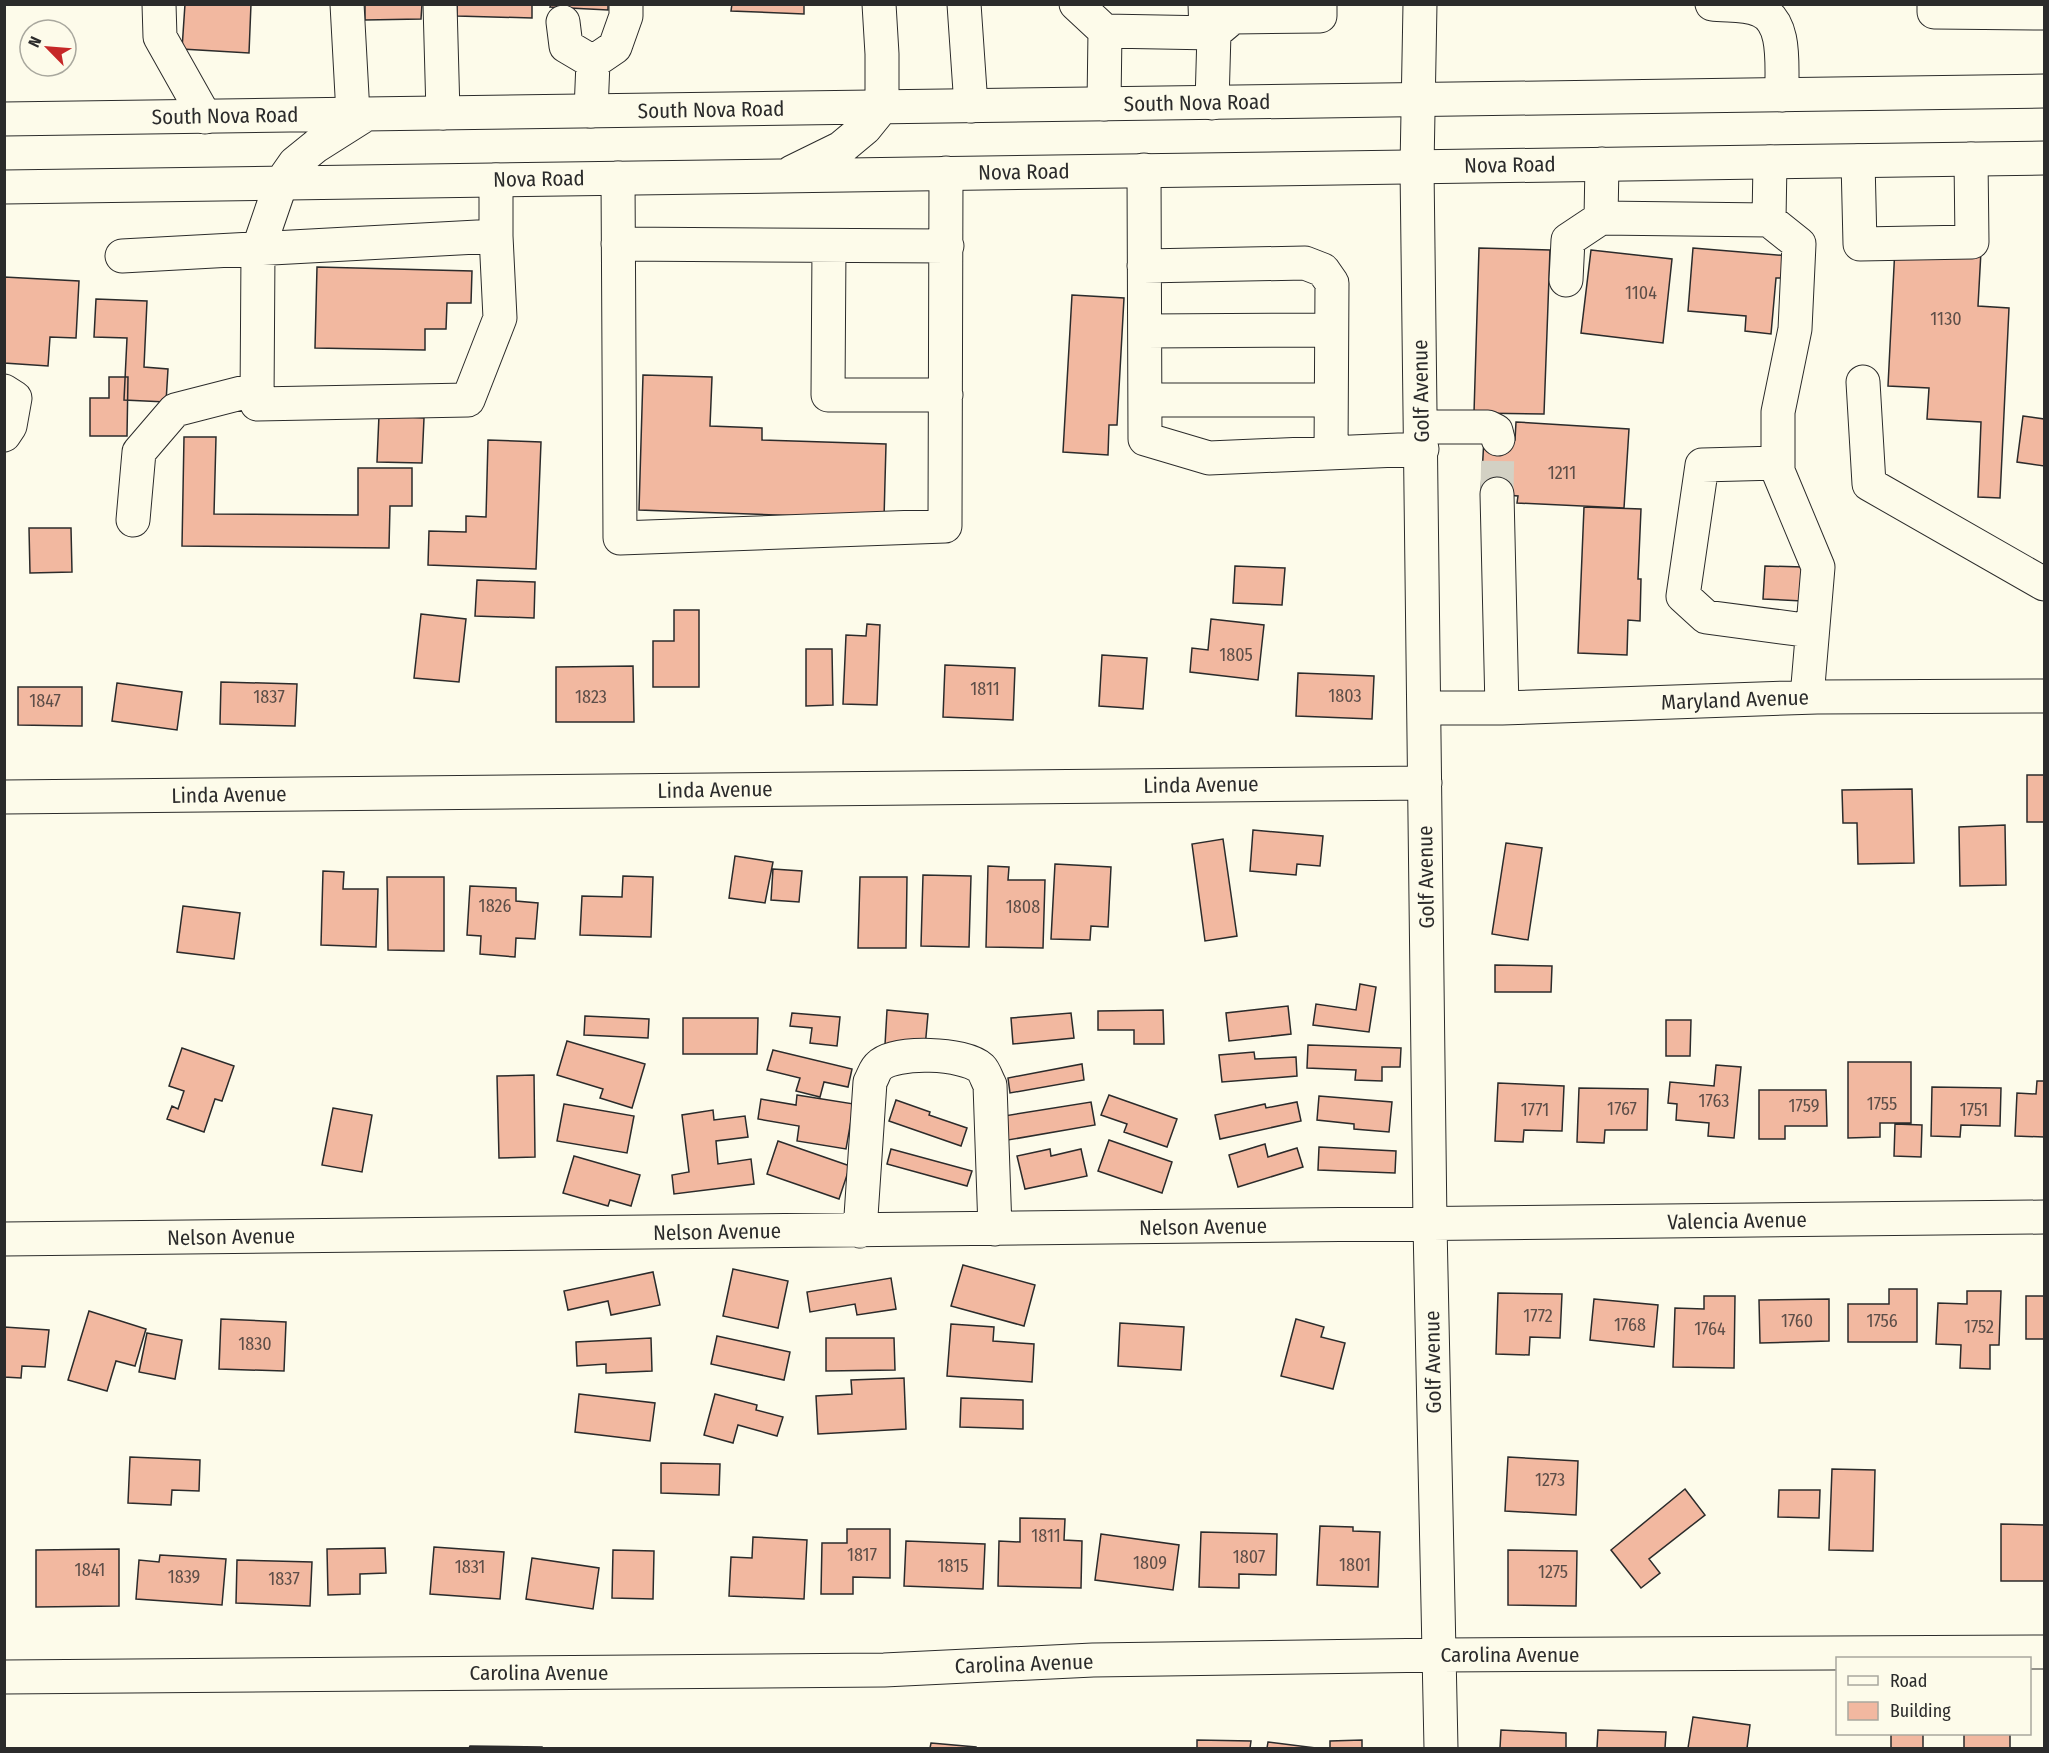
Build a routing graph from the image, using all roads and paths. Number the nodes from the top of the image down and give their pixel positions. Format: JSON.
{"nodes":[{"id":1,"x":159,"y":4,"type":"edge"},
{"id":2,"x":347,"y":4,"type":"edge"},
{"id":3,"x":440,"y":4,"type":"edge"},
{"id":4,"x":626,"y":4,"type":"edge"},
{"id":5,"x":879,"y":4,"type":"edge"},
{"id":6,"x":964,"y":4,"type":"edge"},
{"id":7,"x":1076,"y":4,"type":"edge"},
{"id":8,"x":1320,"y":4,"type":"edge"},
{"id":9,"x":1420,"y":4,"type":"edge"},
{"id":10,"x":1712,"y":4,"type":"edge"},
{"id":11,"x":1934,"y":4,"type":"edge"},
{"id":12,"x":2044,"y":13,"type":"edge"},
{"id":13,"x":563,"y":22,"type":"dead end"},
{"id":14,"x":1208,"y":23,"type":"edge"},
{"id":15,"x":1105,"y":31,"type":"junction"},
{"id":16,"x":593,"y":62,"type":"junction"},
{"id":17,"x":2044,"y":91,"type":"edge"},
{"id":18,"x":1782,"y":95,"type":"junction"},
{"id":19,"x":1418,"y":100,"type":"junction"},
{"id":20,"x":1212,"y":103,"type":"junction"},
{"id":21,"x":1104,"y":104,"type":"junction"},
{"id":22,"x":971,"y":106,"type":"junction"},
{"id":23,"x":882,"y":107,"type":"junction"},
{"id":24,"x":591,"y":111,"type":"junction"},
{"id":25,"x":443,"y":113,"type":"junction"},
{"id":26,"x":359,"y":115,"type":"junction"},
{"id":27,"x":205,"y":117,"type":"junction"},
{"id":28,"x":4,"y":119,"type":"edge"},
{"id":29,"x":2044,"y":158,"type":"edge"},
{"id":30,"x":1971,"y":159,"type":"junction"},
{"id":31,"x":1858,"y":161,"type":"junction"},
{"id":32,"x":1770,"y":162,"type":"junction"},
{"id":33,"x":1602,"y":164,"type":"junction"},
{"id":34,"x":1418,"y":167,"type":"junction"},
{"id":35,"x":1144,"y":170,"type":"junction"},
{"id":36,"x":946,"y":173,"type":"junction"},
{"id":37,"x":785,"y":176,"type":"junction"},
{"id":38,"x":618,"y":178,"type":"junction"},
{"id":39,"x":496,"y":180,"type":"junction"},
{"id":40,"x":281,"y":183,"type":"junction"},
{"id":41,"x":4,"y":187,"type":"edge"},
{"id":42,"x":1601,"y":218,"type":"junction"},
{"id":43,"x":1769,"y":220,"type":"junction"},
{"id":44,"x":496,"y":236,"type":"junction"},
{"id":45,"x":618,"y":244,"type":"junction"},
{"id":46,"x":829,"y":246,"type":"junction"},
{"id":47,"x":946,"y":246,"type":"junction"},
{"id":48,"x":258,"y":250,"type":"junction"},
{"id":49,"x":122,"y":256,"type":"dead end"},
{"id":50,"x":1144,"y":266,"type":"junction"},
{"id":51,"x":1566,"y":280,"type":"dead end"},
{"id":52,"x":1331,"y":330,"type":"junction"},
{"id":53,"x":1145,"y":331,"type":"junction"},
{"id":54,"x":1863,"y":382,"type":"dead end"},
{"id":55,"x":256,"y":389,"type":"junction"},
{"id":56,"x":946,"y":396,"type":"junction"},
{"id":57,"x":1145,"y":400,"type":"junction"},
{"id":58,"x":1331,"y":400,"type":"junction"},
{"id":59,"x":1422,"y":438,"type":"junction"},
{"id":60,"x":1498,"y":439,"type":"dead end"},
{"id":61,"x":1330,"y":453,"type":"junction"},
{"id":62,"x":1778,"y":463,"type":"junction"},
{"id":63,"x":1497,"y":495,"type":"tunnel mouth"},
{"id":64,"x":133,"y":520,"type":"dead end"},
{"id":65,"x":2044,"y":584,"type":"edge"},
{"id":66,"x":1812,"y":631,"type":"junction"},
{"id":67,"x":2044,"y":696,"type":"edge"},
{"id":68,"x":1807,"y":697,"type":"junction"},
{"id":69,"x":1425,"y":708,"type":"junction"},
{"id":70,"x":1502,"y":708,"type":"junction"},
{"id":71,"x":1425,"y":783,"type":"junction"},
{"id":72,"x":4,"y":798,"type":"edge"},
{"id":73,"x":2044,"y":1216,"type":"edge"},
{"id":74,"x":1430,"y":1225,"type":"junction"},
{"id":75,"x":995,"y":1229,"type":"junction"},
{"id":76,"x":860,"y":1231,"type":"junction"},
{"id":77,"x":4,"y":1239,"type":"edge"},
{"id":78,"x":2044,"y":1652,"type":"edge"},
{"id":79,"x":1441,"y":1655,"type":"junction"},
{"id":80,"x":4,"y":1677,"type":"edge"},
{"id":81,"x":1441,"y":1749,"type":"edge"}],
"edges":[{"from":1,"to":27,"type":"street"},
{"from":2,"to":26,"type":"street"},
{"from":3,"to":25,"type":"street"},
{"from":4,"to":16,"type":"street"},
{"from":5,"to":23,"type":"street"},
{"from":6,"to":22,"type":"street"},
{"from":7,"to":15,"type":"street"},
{"from":8,"to":14,"type":"street"},
{"from":9,"to":19,"type":"street","name":"Golf Avenue"},
{"from":10,"to":18,"type":"street"},
{"from":11,"to":12,"type":"street"},
{"from":13,"to":16,"type":"street"},
{"from":14,"to":15,"type":"street"},
{"from":14,"to":20,"type":"street"},
{"from":15,"to":21,"type":"street"},
{"from":16,"to":24,"type":"street"},
{"from":17,"to":18,"type":"street"},
{"from":18,"to":19,"type":"street"},
{"from":19,"to":20,"type":"street","name":"South Nova Road"},
{"from":19,"to":34,"type":"street","name":"Golf Avenue"},
{"from":20,"to":21,"type":"street","name":"South Nova Road"},
{"from":21,"to":22,"type":"street","name":"South Nova Road"},
{"from":22,"to":23,"type":"street","name":"South Nova Road"},
{"from":23,"to":24,"type":"street","name":"South Nova Road"},
{"from":23,"to":37,"type":"street"},
{"from":24,"to":25,"type":"street","name":"South Nova Road"},
{"from":25,"to":26,"type":"street","name":"South Nova Road"},
{"from":26,"to":27,"type":"street","name":"South Nova Road"},
{"from":26,"to":40,"type":"street"},
{"from":27,"to":28,"type":"street","name":"South Nova Road"},
{"from":29,"to":30,"type":"street","name":"Nova Road"},
{"from":30,"to":31,"type":"street","name":"Nova Road"},
{"from":30,"to":31,"type":"street"},
{"from":31,"to":32,"type":"street","name":"Nova Road"},
{"from":32,"to":33,"type":"street","name":"Nova Road"},
{"from":32,"to":43,"type":"street"},
{"from":33,"to":34,"type":"street","name":"Nova Road"},
{"from":33,"to":42,"type":"street"},
{"from":34,"to":35,"type":"street","name":"Nova Road"},
{"from":34,"to":59,"type":"street","name":"Golf Avenue"},
{"from":35,"to":36,"type":"street","name":"Nova Road"},
{"from":35,"to":50,"type":"street"},
{"from":36,"to":37,"type":"street","name":"Nova Road"},
{"from":36,"to":47,"type":"street"},
{"from":37,"to":38,"type":"street","name":"Nova Road"},
{"from":38,"to":39,"type":"street","name":"Nova Road"},
{"from":38,"to":45,"type":"street"},
{"from":39,"to":40,"type":"street","name":"Nova Road"},
{"from":39,"to":44,"type":"street"},
{"from":40,"to":41,"type":"street","name":"Nova Road"},
{"from":40,"to":48,"type":"street"},
{"from":42,"to":43,"type":"street"},
{"from":42,"to":51,"type":"street"},
{"from":43,"to":62,"type":"street"},
{"from":44,"to":48,"type":"street"},
{"from":44,"to":55,"type":"street"},
{"from":45,"to":46,"type":"street"},
{"from":45,"to":56,"type":"street"},
{"from":46,"to":47,"type":"street"},
{"from":46,"to":56,"type":"street"},
{"from":47,"to":56,"type":"street"},
{"from":48,"to":49,"type":"street"},
{"from":48,"to":55,"type":"street"},
{"from":50,"to":52,"type":"street"},
{"from":50,"to":53,"type":"street"},
{"from":52,"to":53,"type":"street"},
{"from":52,"to":58,"type":"street"},
{"from":53,"to":57,"type":"street"},
{"from":54,"to":65,"type":"street"},
{"from":55,"to":64,"type":"street"},
{"from":57,"to":58,"type":"street"},
{"from":57,"to":61,"type":"street"},
{"from":58,"to":61,"type":"street"},
{"from":59,"to":60,"type":"street"},
{"from":59,"to":61,"type":"street"},
{"from":59,"to":69,"type":"street","name":"Golf Avenue"},
{"from":62,"to":66,"type":"street"},
{"from":62,"to":66,"type":"street"},
{"from":63,"to":70,"type":"street"},
{"from":66,"to":68,"type":"street"},
{"from":67,"to":68,"type":"street","name":"Maryland Avenue"},
{"from":68,"to":70,"type":"street","name":"Maryland Avenue"},
{"from":69,"to":70,"type":"street","name":"Maryland Avenue"},
{"from":69,"to":71,"type":"street","name":"Golf Avenue"},
{"from":71,"to":72,"type":"street","name":"Linda Avenue"},
{"from":71,"to":74,"type":"street","name":"Golf Avenue"},
{"from":73,"to":74,"type":"street","name":"Valencia Avenue"},
{"from":74,"to":75,"type":"street","name":"Nelson Avenue"},
{"from":74,"to":79,"type":"street","name":"Golf Avenue"},
{"from":75,"to":76,"type":"street","name":"Nelson Avenue"},
{"from":75,"to":76,"type":"street"},
{"from":76,"to":77,"type":"street","name":"Nelson Avenue"},
{"from":78,"to":79,"type":"street","name":"Carolina Avenue"},
{"from":79,"to":80,"type":"street","name":"Carolina Avenue"},
{"from":79,"to":81,"type":"street","name":"Golf Avenue"}]}
